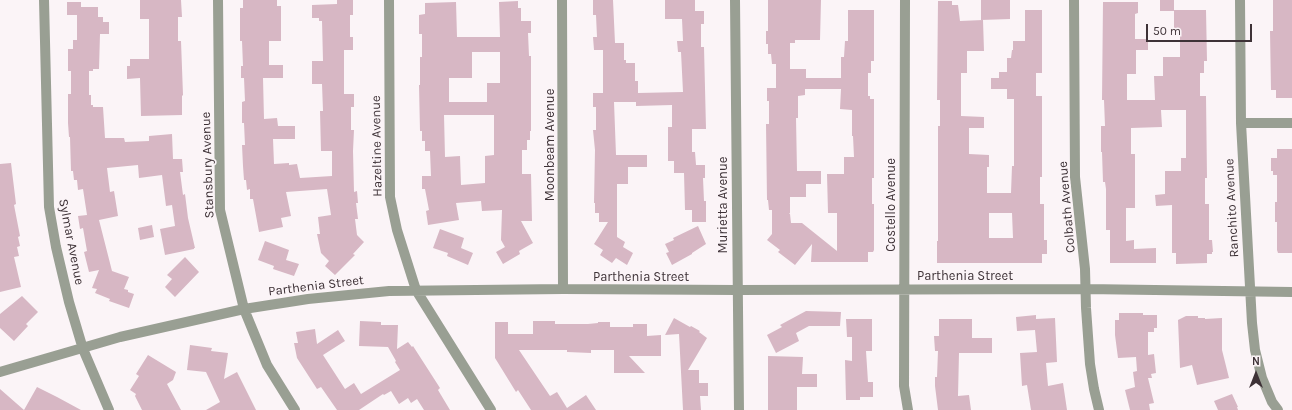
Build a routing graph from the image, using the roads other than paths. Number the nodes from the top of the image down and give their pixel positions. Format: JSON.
{"nodes":[{"id":1,"x":44,"y":0,"type":"edge"},
{"id":2,"x":218,"y":0,"type":"edge"},
{"id":3,"x":389,"y":0,"type":"edge"},
{"id":4,"x":562,"y":0,"type":"edge"},
{"id":5,"x":735,"y":0,"type":"edge"},
{"id":6,"x":905,"y":0,"type":"edge"},
{"id":7,"x":1074,"y":0,"type":"edge"},
{"id":8,"x":1240,"y":0,"type":"edge"},
{"id":9,"x":1241,"y":123,"type":"junction"},
{"id":10,"x":1292,"y":123,"type":"edge"},
{"id":11,"x":563,"y":289,"type":"junction"},
{"id":12,"x":1086,"y":289,"type":"junction"},
{"id":13,"x":416,"y":290,"type":"junction"},
{"id":14,"x":737,"y":290,"type":"junction"},
{"id":15,"x":904,"y":290,"type":"junction"},
{"id":16,"x":1250,"y":292,"type":"junction"},
{"id":17,"x":1292,"y":292,"type":"edge"},
{"id":18,"x":244,"y":309,"type":"junction"},
{"id":19,"x":83,"y":349,"type":"junction"},
{"id":20,"x":0,"y":372,"type":"edge"},
{"id":21,"x":109,"y":410,"type":"edge"},
{"id":22,"x":295,"y":410,"type":"edge"},
{"id":23,"x":491,"y":410,"type":"edge"},
{"id":24,"x":739,"y":410,"type":"edge"},
{"id":25,"x":908,"y":410,"type":"edge"},
{"id":26,"x":1100,"y":410,"type":"edge"},
{"id":27,"x":1278,"y":410,"type":"edge"}],
"edges":[{"from":1,"to":19,"type":"street","name":"Sylmar Avenue"},
{"from":2,"to":18,"type":"street","name":"Stansbury Avenue"},
{"from":3,"to":13,"type":"street","name":"Hazeltine Avenue"},
{"from":4,"to":11,"type":"street","name":"Moonbeam Avenue"},
{"from":5,"to":14,"type":"street","name":"Murietta Avenue"},
{"from":6,"to":15,"type":"street","name":"Costello Avenue"},
{"from":7,"to":12,"type":"street","name":"Colbath Avenue"},
{"from":8,"to":9,"type":"street","name":"Ranchito Avenue"},
{"from":9,"to":10,"type":"street"},
{"from":9,"to":16,"type":"street","name":"Ranchito Avenue"},
{"from":11,"to":13,"type":"street","name":"Parthenia Street"},
{"from":11,"to":14,"type":"street","name":"Parthenia Street"},
{"from":12,"to":15,"type":"street","name":"Parthenia Street"},
{"from":12,"to":16,"type":"street","name":"Parthenia Street"},
{"from":12,"to":26,"type":"street","name":"Colbath Avenue"},
{"from":13,"to":18,"type":"street","name":"Parthenia Street"},
{"from":13,"to":23,"type":"street","name":"Hazeltine Avenue"},
{"from":14,"to":15,"type":"street","name":"Parthenia Street"},
{"from":14,"to":24,"type":"street","name":"Murietta Avenue"},
{"from":15,"to":25,"type":"street","name":"Costello Avenue"},
{"from":16,"to":17,"type":"street","name":"Parthenia Street"},
{"from":16,"to":27,"type":"street","name":"Ranchito Avenue"},
{"from":18,"to":19,"type":"street","name":"Parthenia Street"},
{"from":18,"to":22,"type":"street","name":"Stansbury Avenue"},
{"from":19,"to":20,"type":"street","name":"Parthenia Street"},
{"from":19,"to":21,"type":"street","name":"Sylmar Avenue"}]}
